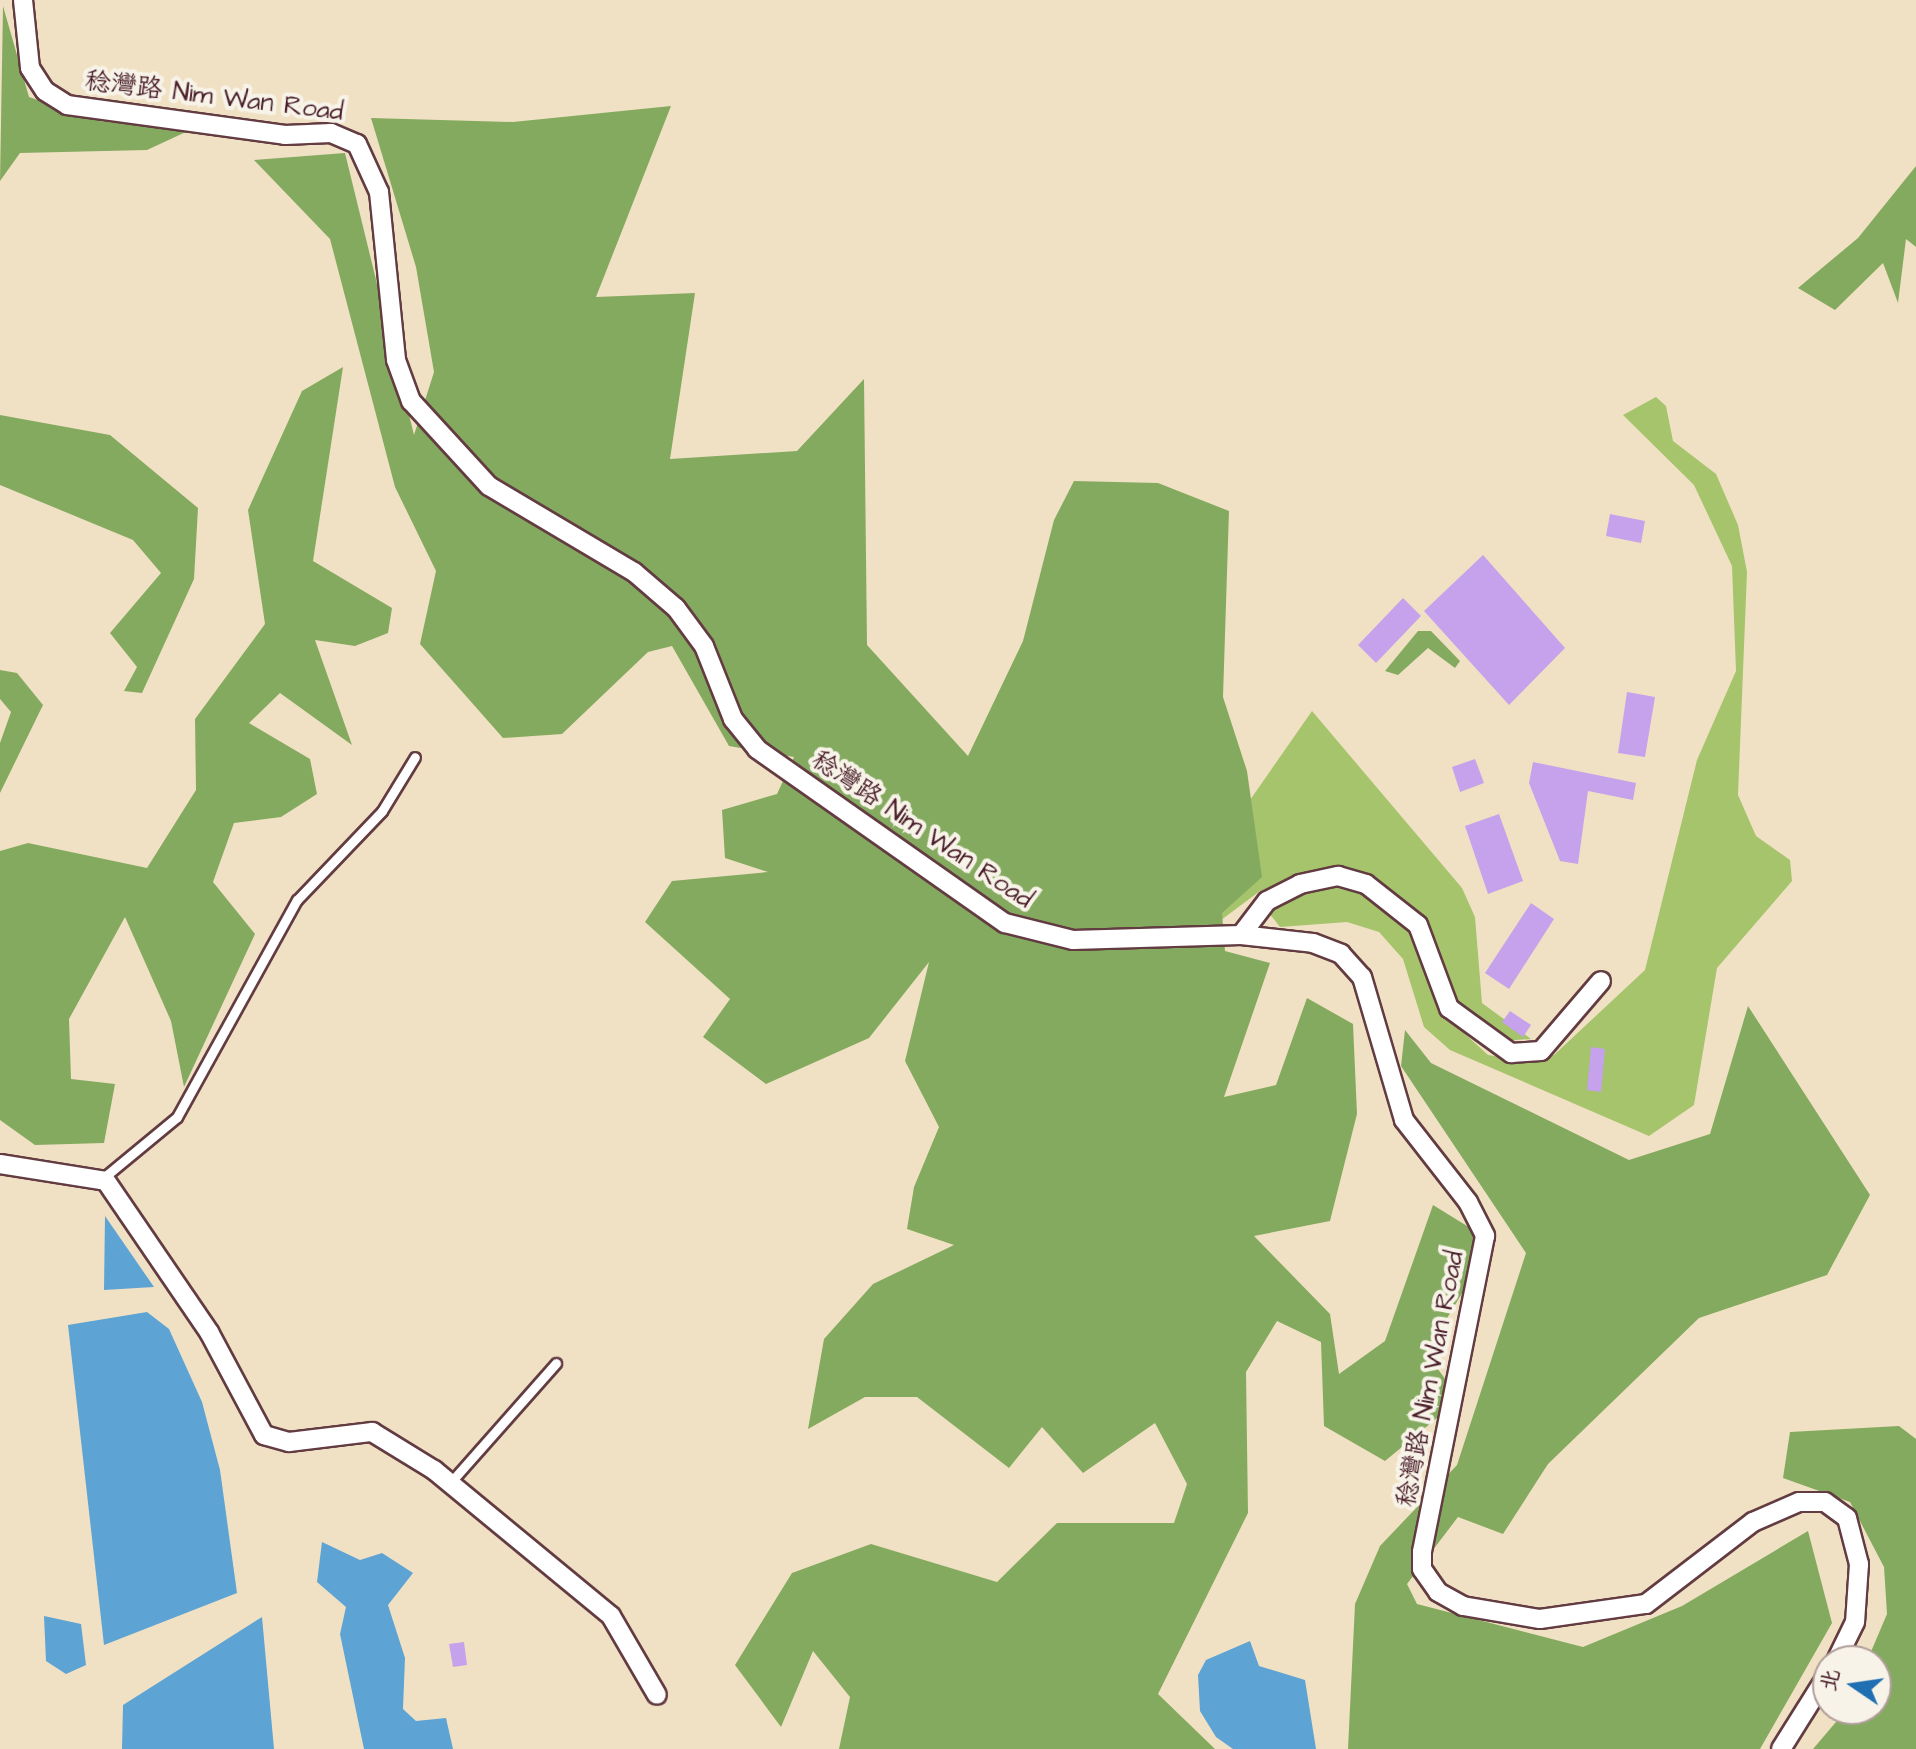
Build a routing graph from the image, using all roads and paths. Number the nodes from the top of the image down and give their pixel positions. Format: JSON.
{"nodes":[{"id":1,"x":23,"y":0,"type":"edge"},
{"id":2,"x":415,"y":757,"type":"dead end"},
{"id":3,"x":1241,"y":935,"type":"junction"},
{"id":4,"x":1601,"y":981,"type":"dead end"},
{"id":5,"x":0,"y":1164,"type":"edge"},
{"id":6,"x":102,"y":1179,"type":"junction"},
{"id":7,"x":556,"y":1363,"type":"dead end"},
{"id":8,"x":450,"y":1483,"type":"junction"},
{"id":9,"x":1844,"y":1645,"type":"edge"},
{"id":10,"x":657,"y":1695,"type":"dead end"},
{"id":11,"x":1812,"y":1700,"type":"edge"},
{"id":12,"x":1781,"y":1749,"type":"edge"}],
"edges":[{"from":1,"to":3,"type":"street","name":"稔灣路 Nim Wan Road"},
{"from":2,"to":6,"type":"lane"},
{"from":3,"to":4,"type":"street"},
{"from":3,"to":9,"type":"street","name":"稔灣路 Nim Wan Road"},
{"from":5,"to":6,"type":"street"},
{"from":6,"to":8,"type":"street"},
{"from":7,"to":8,"type":"lane"},
{"from":8,"to":10,"type":"street"},
{"from":11,"to":12,"type":"street"}]}
